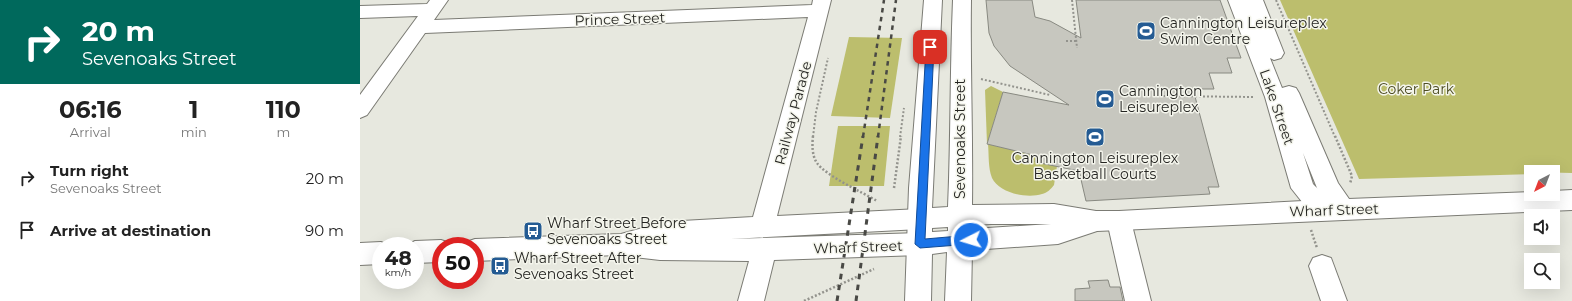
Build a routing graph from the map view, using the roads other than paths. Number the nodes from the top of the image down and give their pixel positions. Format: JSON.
{"nodes":[{"id":1,"x":933,"y":0,"type":"edge"},
{"id":2,"x":962,"y":0,"type":"edge"},
{"id":3,"x":1237,"y":0,"type":"edge"},
{"id":4,"x":1254,"y":0,"type":"edge"},
{"id":5,"x":436,"y":5,"type":"edge"},
{"id":6,"x":821,"y":6,"type":"edge"},
{"id":7,"x":360,"y":12,"type":"edge"},
{"id":8,"x":420,"y":27,"type":"junction"},
{"id":9,"x":360,"y":110,"type":"edge"},
{"id":10,"x":1572,"y":200,"type":"edge"},
{"id":11,"x":1338,"y":202,"type":"junction"},
{"id":12,"x":960,"y":215,"type":"junction"},
{"id":13,"x":920,"y":219,"type":"junction"},
{"id":14,"x":1108,"y":221,"type":"junction"},
{"id":15,"x":764,"y":238,"type":"junction"},
{"id":16,"x":960,"y":240,"type":"junction"},
{"id":17,"x":920,"y":244,"type":"junction"},
{"id":18,"x":484,"y":250,"type":"edge"},
{"id":19,"x":372,"y":253,"type":"edge"},
{"id":20,"x":360,"y":254,"type":"edge"},
{"id":21,"x":1322,"y":266,"type":"dead end"},
{"id":22,"x":751,"y":301,"type":"edge"},
{"id":23,"x":918,"y":301,"type":"edge"},
{"id":24,"x":958,"y":301,"type":"edge"},
{"id":25,"x":1138,"y":301,"type":"edge"},
{"id":26,"x":1334,"y":301,"type":"edge"}],
"edges":[{"from":1,"to":13,"type":"street"},
{"from":2,"to":12,"type":"street","name":"Sevenoaks Street"},
{"from":3,"to":11,"type":"street","name":"Lake Street"},
{"from":4,"to":11,"type":"street","name":"Lake Street"},
{"from":5,"to":7,"type":"street"},
{"from":5,"to":8,"type":"street"},
{"from":6,"to":8,"type":"street","name":"Prince Street"},
{"from":6,"to":15,"type":"street","name":"Railway Parade"},
{"from":8,"to":9,"type":"street"},
{"from":10,"to":11,"type":"street","name":"Wharf Street"},
{"from":11,"to":14,"type":"street","name":"Wharf Street"},
{"from":12,"to":13,"type":"street","name":"Wharf Street"},
{"from":12,"to":14,"type":"street","name":"Wharf Street"},
{"from":12,"to":16,"type":"street","name":"Sevenoaks Street"},
{"from":13,"to":15,"type":"street","name":"Wharf Street"},
{"from":13,"to":17,"type":"street"},
{"from":14,"to":16,"type":"street","name":"Wharf Street"},
{"from":14,"to":25,"type":"street"},
{"from":15,"to":17,"type":"street","name":"Wharf Street"},
{"from":15,"to":18,"type":"street","name":"Wharf Street"},
{"from":15,"to":22,"type":"street","name":"Railway Parade"},
{"from":16,"to":17,"type":"street","name":"Wharf Street"},
{"from":16,"to":24,"type":"street","name":"Sevenoaks Street"},
{"from":17,"to":23,"type":"street"},
{"from":19,"to":20,"type":"street"},
{"from":21,"to":26,"type":"street"}]}
